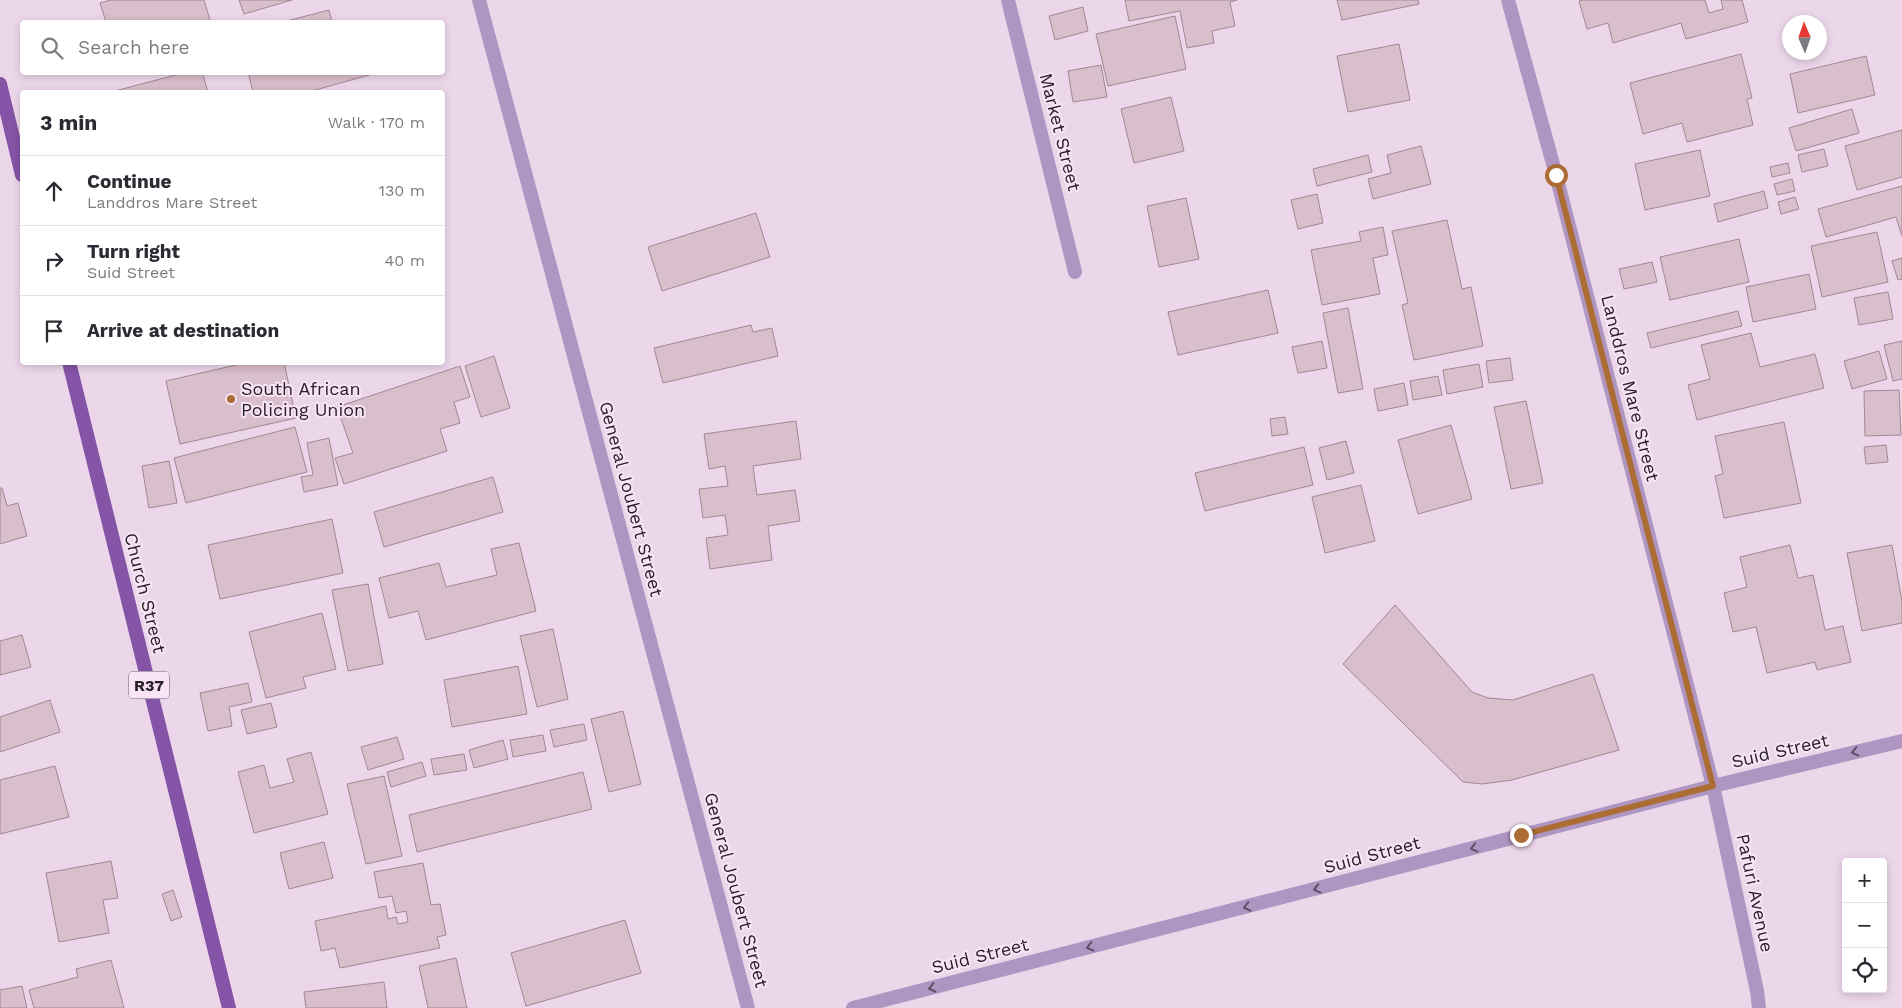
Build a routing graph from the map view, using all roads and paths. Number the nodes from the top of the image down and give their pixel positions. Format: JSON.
{"nodes":[{"id":1,"x":479,"y":0,"type":"edge"},
{"id":2,"x":1008,"y":0,"type":"edge"},
{"id":3,"x":1508,"y":0,"type":"edge"},
{"id":4,"x":0,"y":84,"type":"edge"},
{"id":5,"x":20,"y":167,"type":"edge"},
{"id":6,"x":1075,"y":272,"type":"dead end"},
{"id":7,"x":70,"y":365,"type":"edge"},
{"id":8,"x":1902,"y":741,"type":"edge"},
{"id":9,"x":1713,"y":786,"type":"junction"},
{"id":10,"x":229,"y":1008,"type":"edge"},
{"id":11,"x":748,"y":1008,"type":"edge"},
{"id":12,"x":853,"y":1008,"type":"edge"},
{"id":13,"x":1759,"y":1008,"type":"edge"}],
"edges":[{"from":1,"to":11,"type":"street","name":"General Joubert Street"},
{"from":2,"to":6,"type":"street","name":"Market Street"},
{"from":3,"to":9,"type":"street","name":"Landdros Mare Street"},
{"from":4,"to":5,"type":"main road"},
{"from":7,"to":10,"type":"main road","name":"Church Street","number":"R37"},
{"from":8,"to":9,"type":"street","name":"Suid Street","one_way":true},
{"from":9,"to":12,"type":"street","name":"Suid Street","one_way":true},
{"from":9,"to":13,"type":"street","name":"Pafuri Avenue"}]}
